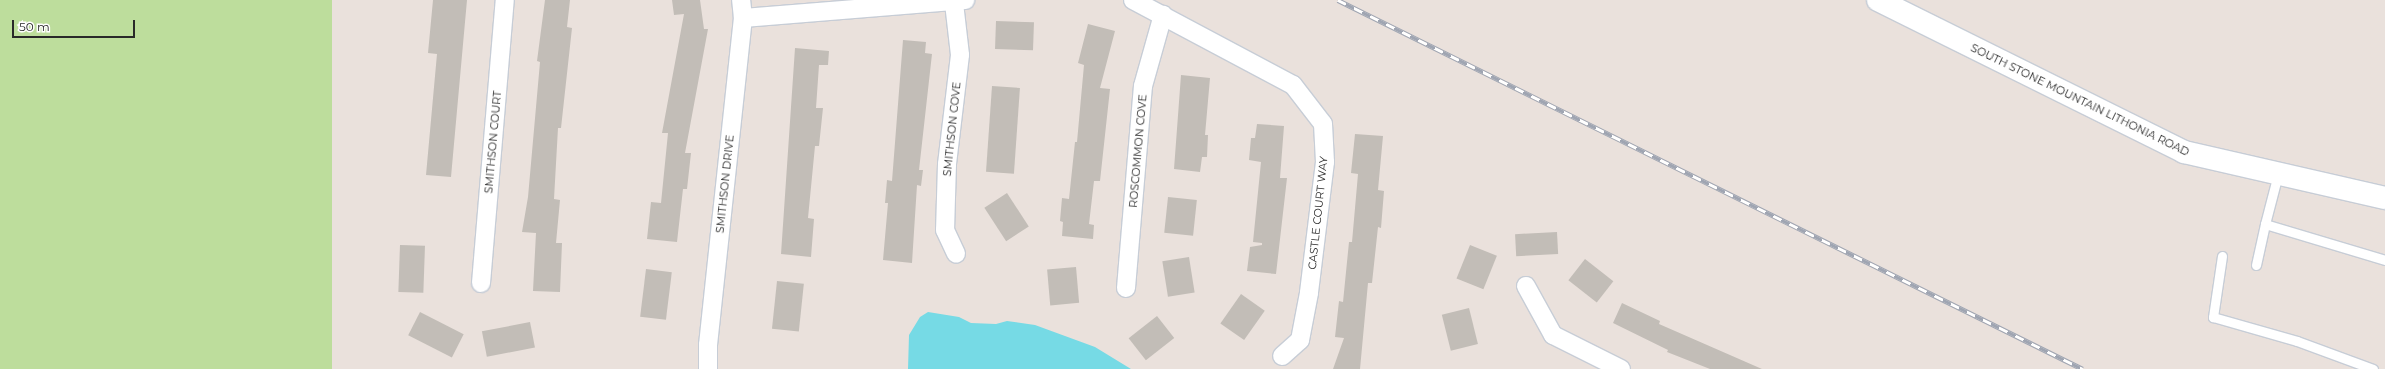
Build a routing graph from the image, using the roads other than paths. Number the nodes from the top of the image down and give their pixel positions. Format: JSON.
{"nodes":[{"id":1,"x":505,"y":0,"type":"edge"},
{"id":2,"x":742,"y":0,"type":"edge"},
{"id":3,"x":1134,"y":0,"type":"edge"},
{"id":4,"x":1878,"y":0,"type":"edge"},
{"id":5,"x":960,"y":1,"type":"edge"},
{"id":6,"x":1163,"y":15,"type":"junction"},
{"id":7,"x":743,"y":18,"type":"junction"},
{"id":8,"x":2278,"y":174,"type":"junction"},
{"id":9,"x":2385,"y":198,"type":"edge"},
{"id":10,"x":2265,"y":224,"type":"junction"},
{"id":11,"x":956,"y":254,"type":"dead end"},
{"id":12,"x":2222,"y":256,"type":"dead end"},
{"id":13,"x":2385,"y":260,"type":"edge"},
{"id":14,"x":2256,"y":265,"type":"dead end"},
{"id":15,"x":481,"y":283,"type":"dead end"},
{"id":16,"x":1526,"y":286,"type":"dead end"},
{"id":17,"x":1126,"y":288,"type":"dead end"},
{"id":18,"x":1282,"y":356,"type":"dead end"},
{"id":19,"x":708,"y":369,"type":"edge"},
{"id":20,"x":1621,"y":369,"type":"edge"},
{"id":21,"x":2373,"y":369,"type":"edge"}],
"edges":[{"from":1,"to":15,"type":"street","name":"SMITHSON COURT"},
{"from":2,"to":7,"type":"street","name":"SMITHSON DRIVE"},
{"from":3,"to":6,"type":"street","name":"CASTLE COURT WAY"},
{"from":4,"to":8,"type":"main road","name":"SOUTH STONE MOUNTAIN LITHONIA ROAD"},
{"from":5,"to":7,"type":"street"},
{"from":5,"to":11,"type":"street","name":"SMITHSON COVE"},
{"from":6,"to":17,"type":"street","name":"ROSCOMMON COVE"},
{"from":6,"to":18,"type":"street","name":"CASTLE COURT WAY"},
{"from":7,"to":19,"type":"street","name":"SMITHSON DRIVE"},
{"from":8,"to":9,"type":"main road","name":"SOUTH STONE MOUNTAIN LITHONIA ROAD"},
{"from":8,"to":10,"type":"lane"},
{"from":10,"to":13,"type":"lane"},
{"from":10,"to":14,"type":"lane"},
{"from":12,"to":21,"type":"lane"},
{"from":16,"to":20,"type":"street"}]}
